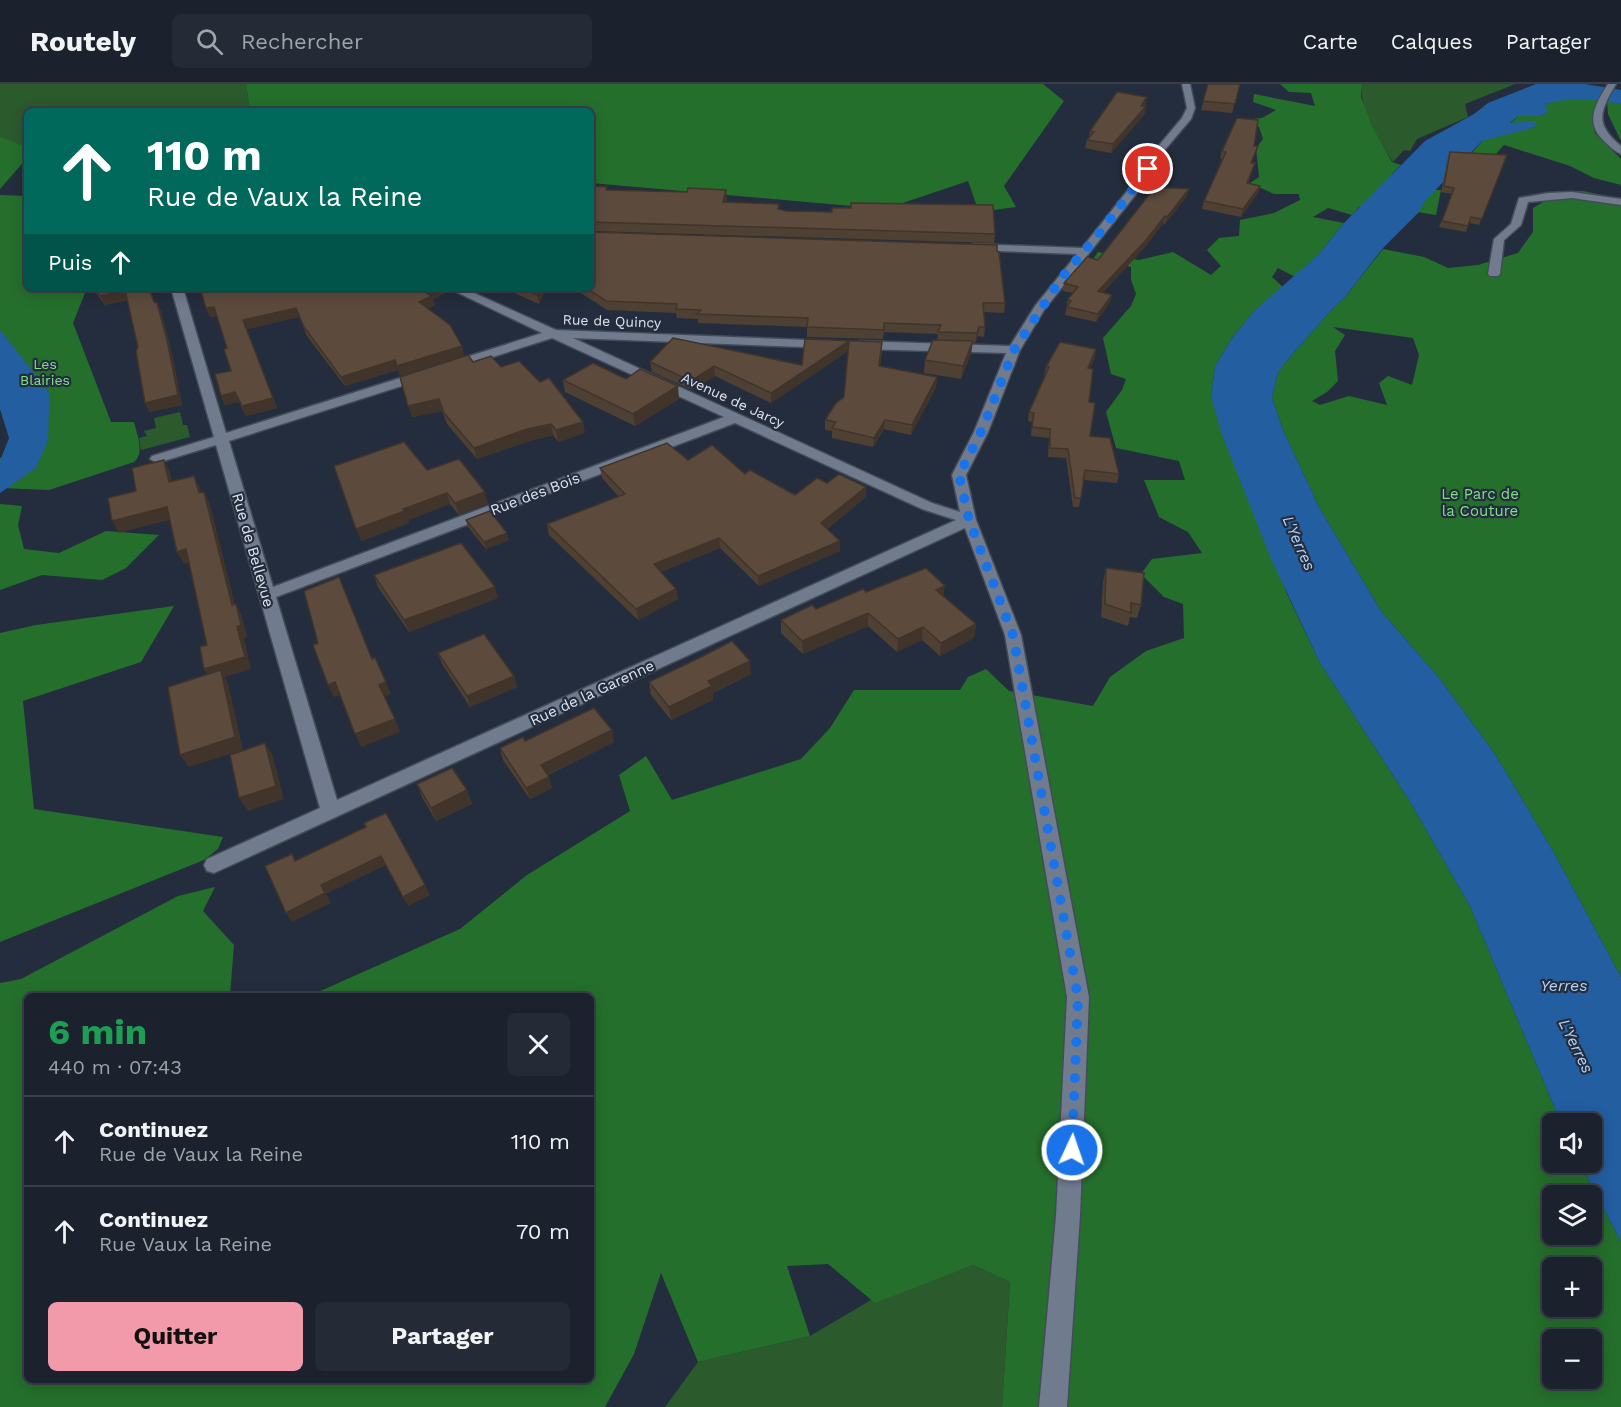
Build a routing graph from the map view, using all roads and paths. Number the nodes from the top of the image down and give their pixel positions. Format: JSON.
{"nodes":[{"id":1,"x":1186,"y":84,"type":"edge"},
{"id":2,"x":1612,"y":85,"type":"edge"},
{"id":3,"x":1621,"y":151,"type":"edge"},
{"id":4,"x":1621,"y":202,"type":"edge"},
{"id":5,"x":967,"y":247,"type":"edge"},
{"id":6,"x":1084,"y":251,"type":"junction"},
{"id":7,"x":1494,"y":274,"type":"dead end"},
{"id":8,"x":178,"y":291,"type":"edge"},
{"id":9,"x":460,"y":291,"type":"edge"},
{"id":10,"x":552,"y":334,"type":"junction"},
{"id":11,"x":1014,"y":350,"type":"junction"},
{"id":12,"x":735,"y":418,"type":"junction"},
{"id":13,"x":221,"y":440,"type":"junction"},
{"id":14,"x":157,"y":459,"type":"edge"},
{"id":15,"x":969,"y":520,"type":"junction"},
{"id":16,"x":266,"y":595,"type":"junction"},
{"id":17,"x":331,"y":812,"type":"junction"},
{"id":18,"x":214,"y":865,"type":"dead end"},
{"id":19,"x":1053,"y":1407,"type":"edge"}],
"edges":[{"from":1,"to":6,"type":"street"},
{"from":2,"to":3,"type":"street"},
{"from":4,"to":7,"type":"street"},
{"from":5,"to":6,"type":"street"},
{"from":6,"to":11,"type":"street"},
{"from":8,"to":13,"type":"street","name":"Rue de Bellevue"},
{"from":9,"to":10,"type":"street","name":"Avenue de Jarcy"},
{"from":10,"to":11,"type":"street","name":"Rue de Quincy"},
{"from":10,"to":12,"type":"street","name":"Avenue de Jarcy"},
{"from":10,"to":13,"type":"street","name":"Rue de Quincy"},
{"from":11,"to":15,"type":"street"},
{"from":12,"to":15,"type":"street","name":"Avenue de Jarcy"},
{"from":12,"to":16,"type":"street","name":"Rue des Bois"},
{"from":13,"to":14,"type":"street","name":"Rue de Quincy"},
{"from":13,"to":16,"type":"street","name":"Rue de Bellevue"},
{"from":15,"to":17,"type":"street","name":"Rue de la Garenne"},
{"from":15,"to":19,"type":"street"},
{"from":16,"to":17,"type":"street","name":"Rue de Bellevue"},
{"from":17,"to":18,"type":"street","name":"Rue de la Garenne"}]}
